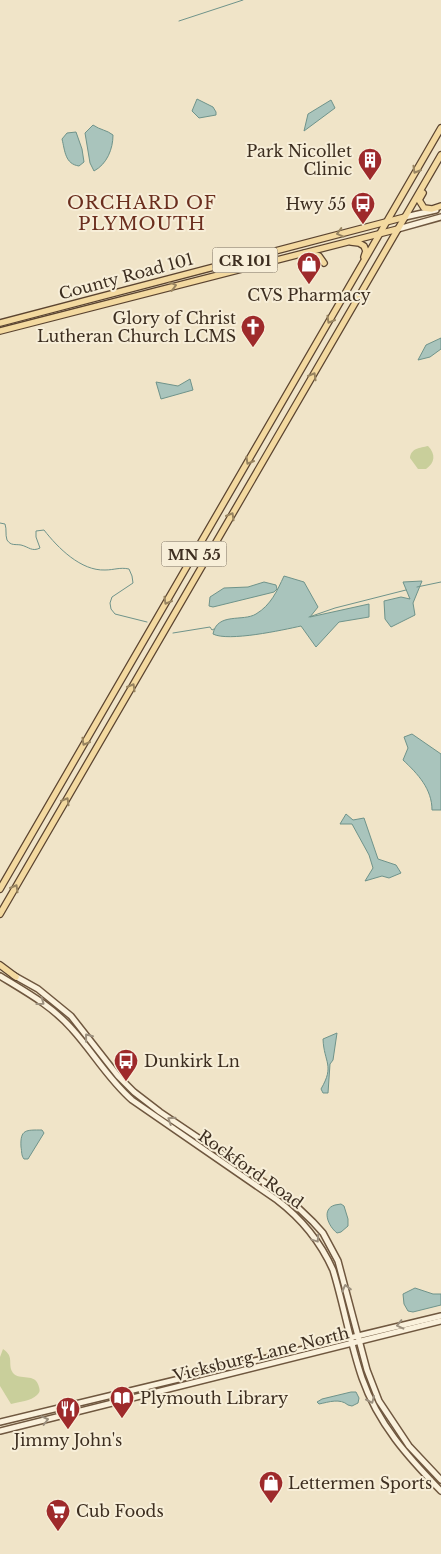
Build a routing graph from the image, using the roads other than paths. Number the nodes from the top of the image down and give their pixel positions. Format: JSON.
{"nodes":[{"id":1,"x":441,"y":128,"type":"edge"},
{"id":2,"x":441,"y":155,"type":"edge"},
{"id":3,"x":441,"y":207,"type":"edge"},
{"id":4,"x":404,"y":217,"type":"junction"},
{"id":5,"x":441,"y":217,"type":"edge"},
{"id":6,"x":387,"y":221,"type":"junction"},
{"id":7,"x":398,"y":228,"type":"junction"},
{"id":8,"x":381,"y":232,"type":"junction"},
{"id":9,"x":346,"y":241,"type":"junction"},
{"id":10,"x":303,"y":252,"type":"junction"},
{"id":11,"x":324,"y":263,"type":"dead end"},
{"id":12,"x":363,"y":263,"type":"junction"},
{"id":13,"x":0,"y":323,"type":"edge"},
{"id":14,"x":0,"y":331,"type":"edge"},
{"id":15,"x":0,"y":889,"type":"edge"},
{"id":16,"x":0,"y":915,"type":"edge"},
{"id":17,"x":0,"y":966,"type":"edge"},
{"id":18,"x":0,"y":976,"type":"edge"},
{"id":19,"x":16,"y":977,"type":"joint"},
{"id":20,"x":441,"y":1316,"type":"edge"},
{"id":21,"x":441,"y":1322,"type":"edge"},
{"id":22,"x":359,"y":1335,"type":"junction"},
{"id":23,"x":351,"y":1337,"type":"junction"},
{"id":24,"x":360,"y":1342,"type":"junction"},
{"id":25,"x":353,"y":1344,"type":"junction"},
{"id":26,"x":0,"y":1422,"type":"edge"},
{"id":27,"x":0,"y":1431,"type":"edge"},
{"id":28,"x":441,"y":1480,"type":"edge"},
{"id":29,"x":441,"y":1491,"type":"edge"}],
"edges":[{"from":1,"to":6,"type":"main road","number":"MN 55","one_way":true},
{"from":2,"to":3,"type":"main road"},
{"from":2,"to":4,"type":"main road","number":"MN 55"},
{"from":3,"to":4,"type":"main road"},
{"from":4,"to":6,"type":"main road","name":"County Road 101","number":"CR 101"},
{"from":4,"to":7,"type":"main road","number":"MN 55"},
{"from":5,"to":7,"type":"main road"},
{"from":6,"to":8,"type":"main road","number":"MN 55"},
{"from":6,"to":13,"type":"main road","name":"County Road 101","number":"CR 101","one_way":true},
{"from":7,"to":8,"type":"main road","name":"County Road 101","number":"CR 101"},
{"from":16,"to":7,"type":"main road","number":"MN 55","one_way":true},
{"from":8,"to":9,"type":"main road","name":"County Road 101","number":"CR 101"},
{"from":8,"to":12,"type":"main road","number":"MN 55"},
{"from":9,"to":10,"type":"main road","name":"County Road 101","number":"CR 101"},
{"from":9,"to":12,"type":"main road"},
{"from":10,"to":11,"type":"main road"},
{"from":14,"to":10,"type":"main road","name":"County Road 101","number":"CR 101","one_way":true},
{"from":12,"to":15,"type":"main road","number":"MN 55","one_way":true},
{"from":17,"to":19,"type":"main road"},
{"from":18,"to":23,"type":"main road","name":"Rockford Road","one_way":true},
{"from":22,"to":19,"type":"main road","name":"Rockford Road","one_way":true},
{"from":20,"to":22,"type":"main road","name":"Vicksburg Lane North","one_way":true},
{"from":21,"to":24,"type":"main road","name":"Vicksburg Lane North"},
{"from":22,"to":23,"type":"main road","name":"Vicksburg Lane North"},
{"from":22,"to":24,"type":"main road","name":"Rockford Road"},
{"from":23,"to":25,"type":"main road","name":"Rockford Road"},
{"from":23,"to":26,"type":"main road","name":"Vicksburg Lane North"},
{"from":24,"to":25,"type":"main road","name":"Vicksburg Lane North"},
{"from":24,"to":28,"type":"main road","name":"Rockford Road"},
{"from":27,"to":25,"type":"main road","name":"Vicksburg Lane North","one_way":true},
{"from":25,"to":29,"type":"main road","name":"Rockford Road","one_way":true}]}
